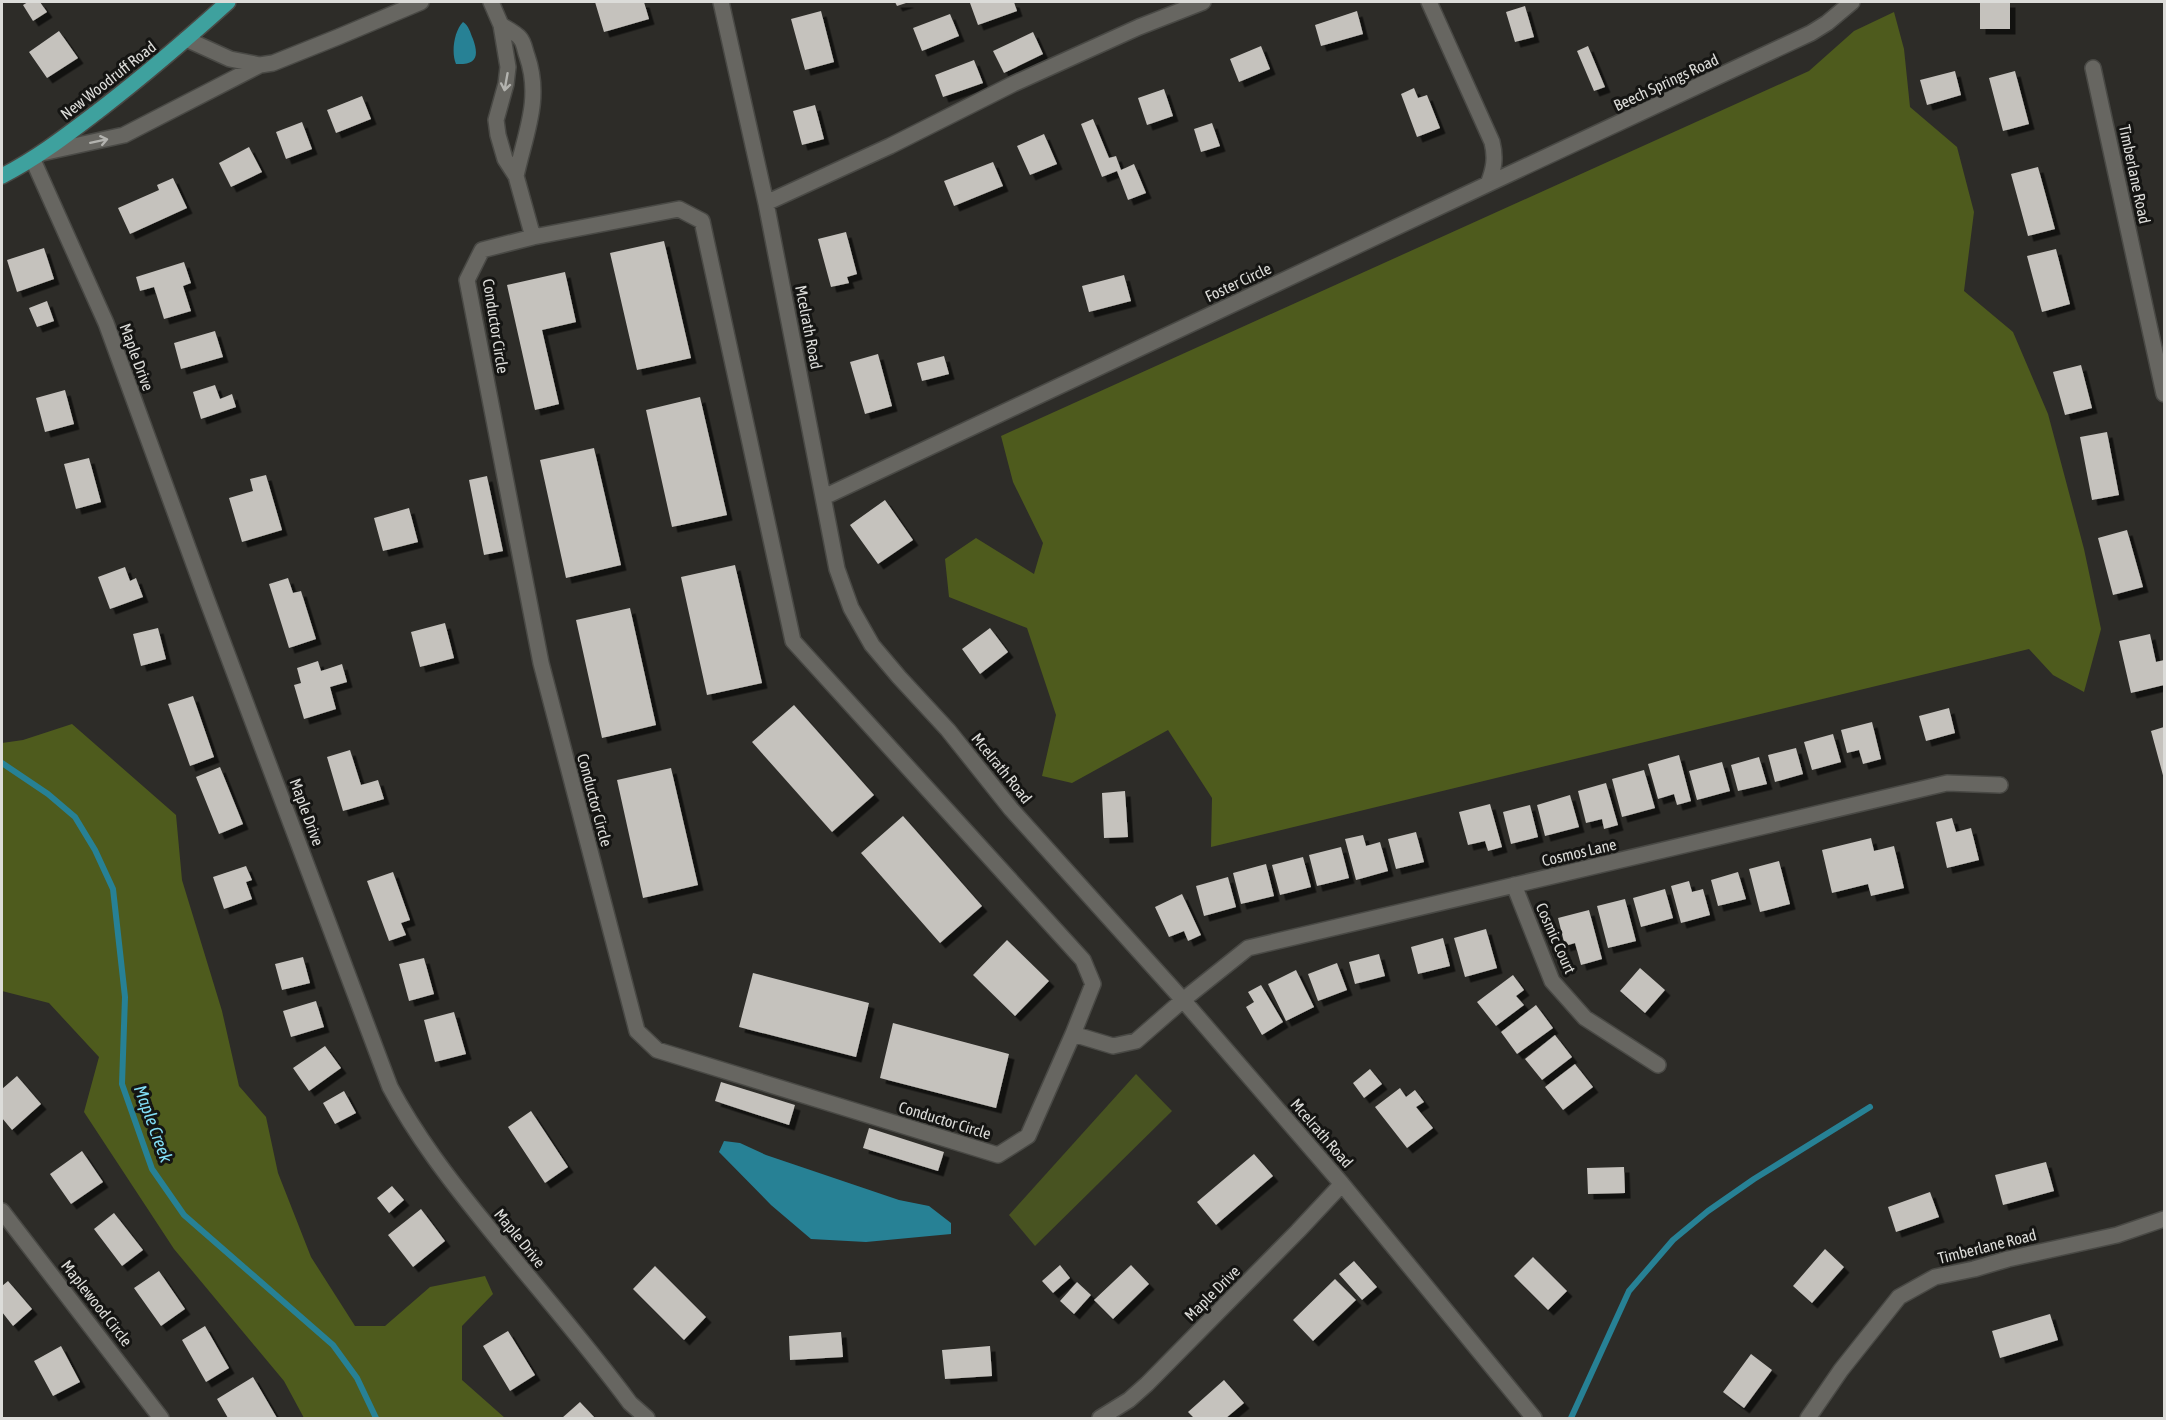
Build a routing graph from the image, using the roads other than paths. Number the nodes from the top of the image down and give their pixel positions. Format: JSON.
{"nodes":[{"id":1,"x":228,"y":2,"type":"edge"},
{"id":2,"x":421,"y":2,"type":"edge"},
{"id":3,"x":491,"y":2,"type":"edge"},
{"id":4,"x":721,"y":2,"type":"edge"},
{"id":5,"x":1203,"y":2,"type":"edge"},
{"id":6,"x":1429,"y":2,"type":"edge"},
{"id":7,"x":1852,"y":2,"type":"edge"},
{"id":8,"x":501,"y":25,"type":"junction"},
{"id":9,"x":186,"y":39,"type":"junction"},
{"id":10,"x":260,"y":65,"type":"junction"},
{"id":11,"x":2093,"y":68,"type":"dead end"},
{"id":12,"x":38,"y":156,"type":"junction"},
{"id":13,"x":2,"y":176,"type":"edge"},
{"id":14,"x":516,"y":176,"type":"junction"},
{"id":15,"x":1488,"y":184,"type":"junction"},
{"id":16,"x":765,"y":203,"type":"junction"},
{"id":17,"x":533,"y":237,"type":"junction"},
{"id":18,"x":2161,"y":358,"type":"edge"},
{"id":19,"x":2164,"y":394,"type":"edge"},
{"id":20,"x":824,"y":496,"type":"junction"},
{"id":21,"x":2000,"y":785,"type":"dead end"},
{"id":22,"x":1514,"y":885,"type":"junction"},
{"id":23,"x":1183,"y":1000,"type":"junction"},
{"id":24,"x":1073,"y":1034,"type":"junction"},
{"id":25,"x":1659,"y":1065,"type":"dead end"},
{"id":26,"x":1342,"y":1184,"type":"junction"},
{"id":27,"x":2,"y":1212,"type":"edge"},
{"id":28,"x":2164,"y":1220,"type":"edge"},
{"id":29,"x":161,"y":1419,"type":"edge"},
{"id":30,"x":647,"y":1419,"type":"edge"},
{"id":31,"x":1100,"y":1419,"type":"edge"},
{"id":32,"x":1534,"y":1419,"type":"edge"},
{"id":33,"x":1809,"y":1419,"type":"edge"}],
"edges":[{"from":1,"to":9,"type":"main road","name":"New Woodruff Road"},
{"from":2,"to":10,"type":"street"},
{"from":3,"to":8,"type":"street"},
{"from":4,"to":16,"type":"street","name":"Mcelrath Road"},
{"from":5,"to":16,"type":"street"},
{"from":6,"to":15,"type":"street"},
{"from":7,"to":15,"type":"street","name":"Beech Springs Road"},
{"from":8,"to":14,"type":"street","one_way":true},
{"from":8,"to":14,"type":"street"},
{"from":9,"to":10,"type":"street"},
{"from":9,"to":12,"type":"main road","name":"New Woodruff Road"},
{"from":12,"to":10,"type":"street","one_way":true},
{"from":11,"to":18,"type":"street","name":"Timberlane Road"},
{"from":12,"to":13,"type":"main road","name":"New Woodruff Road"},
{"from":12,"to":30,"type":"street","name":"Maple Drive"},
{"from":14,"to":17,"type":"street"},
{"from":15,"to":20,"type":"street","name":"Foster Circle"},
{"from":16,"to":20,"type":"street","name":"Mcelrath Road"},
{"from":17,"to":24,"type":"street","name":"Conductor Circle"},
{"from":17,"to":24,"type":"street","name":"Conductor Circle"},
{"from":18,"to":19,"type":"street","name":"Timberlane Road"},
{"from":20,"to":23,"type":"street","name":"Mcelrath Road"},
{"from":21,"to":22,"type":"street","name":"Cosmos Lane"},
{"from":22,"to":23,"type":"street","name":"Cosmos Lane"},
{"from":22,"to":25,"type":"street","name":"Cosmic Court"},
{"from":23,"to":24,"type":"street"},
{"from":23,"to":26,"type":"street","name":"Mcelrath Road"},
{"from":26,"to":31,"type":"street","name":"Maple Drive"},
{"from":26,"to":32,"type":"street","name":"Mcelrath Road"},
{"from":27,"to":29,"type":"street","name":"Maplewood Circle"},
{"from":28,"to":33,"type":"street","name":"Timberlane Road"}]}
